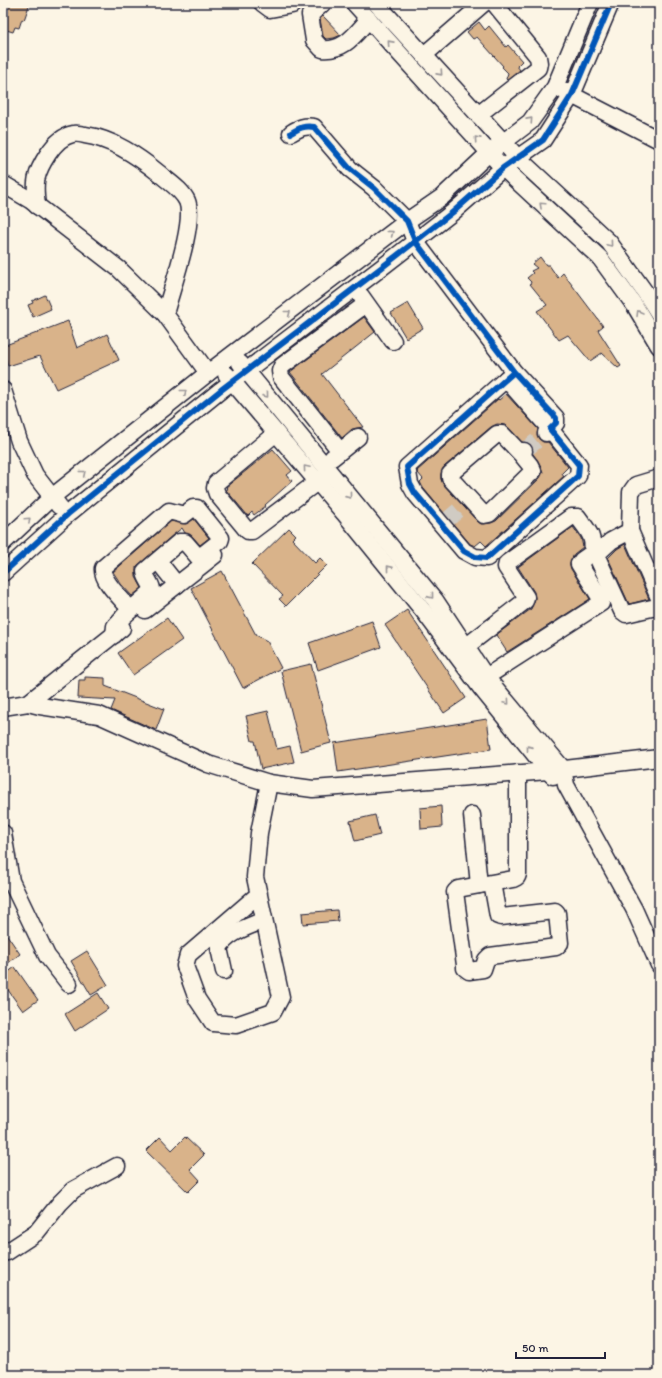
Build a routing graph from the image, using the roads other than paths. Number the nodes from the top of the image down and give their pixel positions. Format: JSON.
{"nodes":[{"id":1,"x":262,"y":3,"type":"edge"},
{"id":2,"x":294,"y":3,"type":"edge"},
{"id":3,"x":323,"y":3,"type":"edge"},
{"id":4,"x":354,"y":3,"type":"edge"},
{"id":5,"x":376,"y":3,"type":"edge"},
{"id":6,"x":484,"y":3,"type":"edge"},
{"id":7,"x":494,"y":3,"type":"edge"},
{"id":8,"x":590,"y":3,"type":"edge"},
{"id":9,"x":611,"y":3,"type":"edge"},
{"id":10,"x":368,"y":19,"type":"junction"},
{"id":11,"x":424,"y":55,"type":"junction"},
{"id":12,"x":556,"y":87,"type":"junction"},
{"id":13,"x":572,"y":95,"type":"junction"},
{"id":14,"x":478,"y":115,"type":"junction"},
{"id":15,"x":291,"y":133,"type":"dead end"},
{"id":16,"x":659,"y":140,"type":"edge"},
{"id":17,"x":504,"y":143,"type":"junction"},
{"id":18,"x":489,"y":153,"type":"junction"},
{"id":19,"x":518,"y":158,"type":"junction"},
{"id":20,"x":503,"y":168,"type":"junction"},
{"id":21,"x":3,"y":184,"type":"edge"},
{"id":22,"x":37,"y":206,"type":"junction"},
{"id":23,"x":407,"y":221,"type":"junction"},
{"id":24,"x":415,"y":241,"type":"junction"},
{"id":25,"x":336,"y":276,"type":"junction"},
{"id":26,"x":352,"y":290,"type":"junction"},
{"id":27,"x":366,"y":304,"type":"junction"},
{"id":28,"x":165,"y":314,"type":"junction"},
{"id":29,"x":659,"y":314,"type":"edge"},
{"id":30,"x":393,"y":341,"type":"dead end"},
{"id":31,"x":659,"y":346,"type":"edge"},
{"id":32,"x":233,"y":354,"type":"junction"},
{"id":33,"x":214,"y":369,"type":"junction"},
{"id":34,"x":246,"y":371,"type":"junction"},
{"id":35,"x":510,"y":375,"type":"junction"},
{"id":36,"x":233,"y":382,"type":"junction"},
{"id":37,"x":3,"y":390,"type":"edge"},
{"id":38,"x":276,"y":433,"type":"junction"},
{"id":39,"x":358,"y":437,"type":"dead end"},
{"id":40,"x":340,"y":451,"type":"junction"},
{"id":41,"x":324,"y":473,"type":"junction"},
{"id":42,"x":659,"y":478,"type":"edge"},
{"id":43,"x":52,"y":497,"type":"junction"},
{"id":44,"x":469,"y":501,"type":"joint"},
{"id":45,"x":66,"y":515,"type":"junction"},
{"id":46,"x":630,"y":531,"type":"junction"},
{"id":47,"x":3,"y":543,"type":"edge"},
{"id":48,"x":216,"y":554,"type":"dead end"},
{"id":49,"x":158,"y":561,"type":"junction"},
{"id":50,"x":3,"y":573,"type":"edge"},
{"id":51,"x":178,"y":584,"type":"junction"},
{"id":52,"x":659,"y":598,"type":"edge"},
{"id":53,"x":659,"y":602,"type":"edge"},
{"id":54,"x":131,"y":610,"type":"junction"},
{"id":55,"x":114,"y":635,"type":"junction"},
{"id":56,"x":461,"y":651,"type":"junction"},
{"id":57,"x":486,"y":677,"type":"junction"},
{"id":58,"x":28,"y":703,"type":"junction"},
{"id":59,"x":3,"y":707,"type":"edge"},
{"id":60,"x":659,"y":758,"type":"edge"},
{"id":61,"x":518,"y":773,"type":"junction"},
{"id":62,"x":559,"y":775,"type":"junction"},
{"id":63,"x":269,"y":783,"type":"junction"},
{"id":64,"x":472,"y":815,"type":"dead end"},
{"id":65,"x":3,"y":833,"type":"edge"},
{"id":66,"x":486,"y":884,"type":"junction"},
{"id":67,"x":258,"y":894,"type":"junction"},
{"id":68,"x":264,"y":920,"type":"junction"},
{"id":69,"x":659,"y":965,"type":"edge"},
{"id":70,"x":224,"y":971,"type":"dead end"},
{"id":71,"x":69,"y":984,"type":"dead end"},
{"id":72,"x":117,"y":1166,"type":"dead end"},
{"id":73,"x":3,"y":1253,"type":"edge"}],
"edges":[{"from":1,"to":2,"type":"street"},
{"from":3,"to":10,"type":"street"},
{"from":4,"to":10,"type":"street"},
{"from":5,"to":11,"type":"street"},
{"from":6,"to":11,"type":"street"},
{"from":7,"to":14,"type":"street"},
{"from":8,"to":12,"type":"street"},
{"from":9,"to":13,"type":"street"},
{"from":18,"to":10,"type":"street","one_way":true},
{"from":11,"to":14,"type":"street","one_way":true},
{"from":12,"to":13,"type":"street"},
{"from":17,"to":12,"type":"street","one_way":true},
{"from":13,"to":16,"type":"street"},
{"from":13,"to":19,"type":"street"},
{"from":14,"to":17,"type":"street"},
{"from":15,"to":23,"type":"street"},
{"from":17,"to":18,"type":"street"},
{"from":17,"to":19,"type":"street"},
{"from":18,"to":20,"type":"street"},
{"from":18,"to":23,"type":"street"},
{"from":19,"to":20,"type":"street"},
{"from":19,"to":29,"type":"street","one_way":true},
{"from":20,"to":24,"type":"street"},
{"from":31,"to":20,"type":"street","one_way":true},
{"from":21,"to":22,"type":"street"},
{"from":22,"to":28,"type":"street"},
{"from":22,"to":28,"type":"street"},
{"from":23,"to":24,"type":"street"},
{"from":25,"to":23,"type":"street","one_way":true},
{"from":24,"to":26,"type":"street"},
{"from":24,"to":35,"type":"street"},
{"from":25,"to":26,"type":"street"},
{"from":32,"to":25,"type":"street","one_way":true},
{"from":26,"to":27,"type":"street"},
{"from":26,"to":34,"type":"street"},
{"from":27,"to":30,"type":"street"},
{"from":27,"to":40,"type":"street"},
{"from":28,"to":33,"type":"street"},
{"from":32,"to":33,"type":"street"},
{"from":32,"to":34,"type":"street"},
{"from":33,"to":36,"type":"street"},
{"from":43,"to":33,"type":"street","one_way":true},
{"from":34,"to":36,"type":"street"},
{"from":34,"to":41,"type":"street","one_way":true},
{"from":35,"to":35,"type":"street"},
{"from":36,"to":38,"type":"street"},
{"from":36,"to":45,"type":"street"},
{"from":37,"to":43,"type":"street"},
{"from":41,"to":38,"type":"street","one_way":true},
{"from":38,"to":41,"type":"street"},
{"from":39,"to":40,"type":"street"},
{"from":40,"to":41,"type":"street"},
{"from":41,"to":56,"type":"street"},
{"from":42,"to":46,"type":"street"},
{"from":43,"to":45,"type":"street"},
{"from":47,"to":43,"type":"street","one_way":true},
{"from":44,"to":44,"type":"street"},
{"from":45,"to":50,"type":"street"},
{"from":46,"to":52,"type":"street"},
{"from":46,"to":53,"type":"street"},
{"from":48,"to":51,"type":"street"},
{"from":49,"to":51,"type":"street"},
{"from":49,"to":54,"type":"street"},
{"from":49,"to":54,"type":"street"},
{"from":51,"to":55,"type":"street"},
{"from":54,"to":55,"type":"street"},
{"from":55,"to":58,"type":"street"},
{"from":56,"to":57,"type":"street"},
{"from":56,"to":57,"type":"street"},
{"from":62,"to":56,"type":"street","one_way":true},
{"from":57,"to":62,"type":"street","one_way":true},
{"from":58,"to":59,"type":"street"},
{"from":58,"to":63,"type":"street"},
{"from":60,"to":62,"type":"street"},
{"from":61,"to":62,"type":"street"},
{"from":61,"to":63,"type":"street"},
{"from":61,"to":66,"type":"street"},
{"from":62,"to":69,"type":"street"},
{"from":63,"to":67,"type":"street"},
{"from":64,"to":66,"type":"street"},
{"from":65,"to":71,"type":"street"},
{"from":66,"to":66,"type":"street"},
{"from":67,"to":68,"type":"street"},
{"from":67,"to":68,"type":"street"},
{"from":68,"to":70,"type":"street"},
{"from":72,"to":73,"type":"street"}]}
